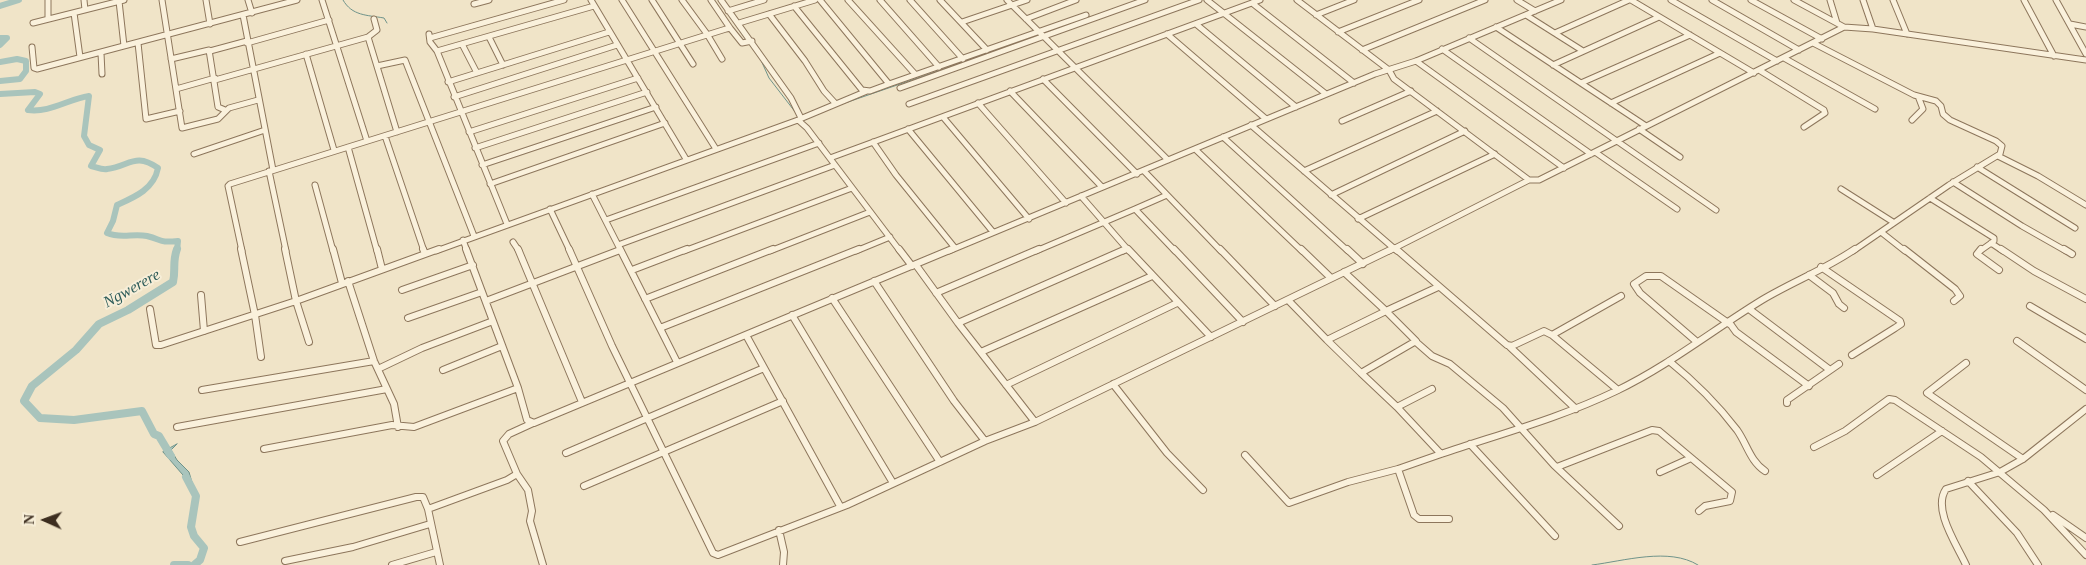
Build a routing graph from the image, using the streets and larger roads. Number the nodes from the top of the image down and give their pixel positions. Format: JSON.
{"nodes":[{"id":1,"x":48,"y":0,"type":"edge"},
{"id":2,"x":84,"y":0,"type":"edge"},
{"id":3,"x":162,"y":0,"type":"edge"},
{"id":4,"x":206,"y":0,"type":"edge"},
{"id":5,"x":248,"y":0,"type":"edge"},
{"id":6,"x":294,"y":0,"type":"edge"},
{"id":7,"x":322,"y":0,"type":"edge"},
{"id":8,"x":489,"y":0,"type":"edge"},
{"id":9,"x":564,"y":0,"type":"edge"},
{"id":10,"x":591,"y":0,"type":"edge"},
{"id":11,"x":622,"y":0,"type":"edge"},
{"id":12,"x":652,"y":0,"type":"edge"},
{"id":13,"x":682,"y":0,"type":"edge"},
{"id":14,"x":711,"y":0,"type":"edge"},
{"id":15,"x":721,"y":0,"type":"edge"},
{"id":16,"x":764,"y":0,"type":"edge"},
{"id":17,"x":815,"y":0,"type":"edge"},
{"id":18,"x":820,"y":0,"type":"edge"},
{"id":19,"x":848,"y":0,"type":"edge"},
{"id":20,"x":880,"y":0,"type":"edge"},
{"id":21,"x":910,"y":0,"type":"edge"},
{"id":22,"x":940,"y":0,"type":"edge"},
{"id":23,"x":1007,"y":0,"type":"edge"},
{"id":24,"x":1027,"y":0,"type":"edge"},
{"id":25,"x":1076,"y":0,"type":"edge"},
{"id":26,"x":1145,"y":0,"type":"edge"},
{"id":27,"x":1200,"y":0,"type":"edge"},
{"id":28,"x":1207,"y":0,"type":"edge"},
{"id":29,"x":1260,"y":0,"type":"edge"},
{"id":30,"x":1297,"y":0,"type":"edge"},
{"id":31,"x":1354,"y":0,"type":"edge"},
{"id":32,"x":1419,"y":0,"type":"edge"},
{"id":33,"x":1485,"y":0,"type":"edge"},
{"id":34,"x":1517,"y":0,"type":"edge"},
{"id":35,"x":1559,"y":0,"type":"edge"},
{"id":36,"x":1630,"y":0,"type":"edge"},
{"id":37,"x":1671,"y":0,"type":"edge"},
{"id":38,"x":1712,"y":0,"type":"edge"},
{"id":39,"x":1751,"y":0,"type":"edge"},
{"id":40,"x":1830,"y":0,"type":"edge"},
{"id":41,"x":1863,"y":0,"type":"edge"},
{"id":42,"x":1893,"y":0,"type":"edge"},
{"id":43,"x":2024,"y":0,"type":"edge"},
{"id":44,"x":2056,"y":0,"type":"edge"},
{"id":45,"x":118,"y":1,"type":"edge"},
{"id":46,"x":1796,"y":1,"type":"edge"},
{"id":47,"x":1252,"y":3,"type":"junction"},
{"id":48,"x":474,"y":4,"type":"dead end"},
{"id":49,"x":1012,"y":5,"type":"junction"},
{"id":50,"x":594,"y":6,"type":"junction"},
{"id":51,"x":794,"y":6,"type":"junction"},
{"id":52,"x":85,"y":10,"type":"junction"},
{"id":53,"x":728,"y":11,"type":"junction"},
{"id":54,"x":1535,"y":11,"type":"junction"},
{"id":55,"x":74,"y":13,"type":"junction"},
{"id":56,"x":252,"y":13,"type":"junction"},
{"id":57,"x":1223,"y":13,"type":"junction"},
{"id":58,"x":769,"y":14,"type":"junction"},
{"id":59,"x":1526,"y":14,"type":"junction"},
{"id":60,"x":243,"y":15,"type":"junction"},
{"id":61,"x":1086,"y":15,"type":"dead end"},
{"id":62,"x":1316,"y":15,"type":"junction"},
{"id":63,"x":1659,"y":17,"type":"junction"},
{"id":64,"x":374,"y":19,"type":"dead end"},
{"id":65,"x":1026,"y":19,"type":"junction"},
{"id":66,"x":48,"y":20,"type":"junction"},
{"id":67,"x":329,"y":20,"type":"junction"},
{"id":68,"x":962,"y":22,"type":"junction"},
{"id":69,"x":33,"y":23,"type":"dead end"},
{"id":70,"x":739,"y":23,"type":"junction"},
{"id":71,"x":1837,"y":23,"type":"junction"},
{"id":72,"x":210,"y":24,"type":"junction"},
{"id":73,"x":1196,"y":24,"type":"junction"},
{"id":74,"x":2070,"y":24,"type":"junction"},
{"id":75,"x":2086,"y":26,"type":"edge"},
{"id":76,"x":1496,"y":27,"type":"junction"},
{"id":77,"x":1844,"y":27,"type":"junction"},
{"id":78,"x":730,"y":28,"type":"junction"},
{"id":79,"x":1873,"y":29,"type":"junction"},
{"id":80,"x":609,"y":32,"type":"junction"},
{"id":81,"x":1338,"y":32,"type":"junction"},
{"id":82,"x":1555,"y":33,"type":"junction"},
{"id":83,"x":707,"y":34,"type":"junction"},
{"id":84,"x":1040,"y":34,"type":"junction"},
{"id":85,"x":1167,"y":34,"type":"junction"},
{"id":86,"x":1907,"y":34,"type":"junction"},
{"id":87,"x":168,"y":35,"type":"junction"},
{"id":88,"x":1690,"y":35,"type":"junction"},
{"id":89,"x":368,"y":37,"type":"junction"},
{"id":90,"x":489,"y":37,"type":"junction"},
{"id":91,"x":1469,"y":38,"type":"junction"},
{"id":92,"x":1822,"y":39,"type":"junction"},
{"id":93,"x":752,"y":41,"type":"junction"},
{"id":94,"x":247,"y":42,"type":"junction"},
{"id":95,"x":680,"y":42,"type":"junction"},
{"id":96,"x":138,"y":43,"type":"junction"},
{"id":97,"x":337,"y":44,"type":"junction"},
{"id":98,"x":462,"y":44,"type":"junction"},
{"id":99,"x":1813,"y":44,"type":"junction"},
{"id":100,"x":617,"y":45,"type":"junction"},
{"id":101,"x":124,"y":46,"type":"junction"},
{"id":102,"x":32,"y":47,"type":"dead end"},
{"id":103,"x":653,"y":50,"type":"junction"},
{"id":104,"x":987,"y":50,"type":"junction"},
{"id":105,"x":1056,"y":50,"type":"junction"},
{"id":106,"x":1362,"y":50,"type":"junction"},
{"id":107,"x":1442,"y":50,"type":"junction"},
{"id":108,"x":1799,"y":50,"type":"junction"},
{"id":109,"x":210,"y":51,"type":"junction"},
{"id":110,"x":1583,"y":51,"type":"junction"},
{"id":111,"x":437,"y":52,"type":"junction"},
{"id":112,"x":101,"y":53,"type":"junction"},
{"id":113,"x":1720,"y":53,"type":"junction"},
{"id":114,"x":306,"y":54,"type":"junction"},
{"id":115,"x":2086,"y":54,"type":"edge"},
{"id":116,"x":2054,"y":56,"type":"junction"},
{"id":117,"x":80,"y":57,"type":"junction"},
{"id":118,"x":1784,"y":58,"type":"junction"},
{"id":119,"x":722,"y":59,"type":"dead end"},
{"id":120,"x":963,"y":59,"type":"junction"},
{"id":121,"x":172,"y":60,"type":"junction"},
{"id":122,"x":626,"y":60,"type":"junction"},
{"id":123,"x":2086,"y":60,"type":"edge"},
{"id":124,"x":1416,"y":61,"type":"junction"},
{"id":125,"x":1777,"y":61,"type":"junction"},
{"id":126,"x":693,"y":64,"type":"dead end"},
{"id":127,"x":504,"y":65,"type":"junction"},
{"id":128,"x":1553,"y":65,"type":"junction"},
{"id":129,"x":377,"y":66,"type":"junction"},
{"id":130,"x":939,"y":67,"type":"junction"},
{"id":131,"x":1074,"y":68,"type":"junction"},
{"id":132,"x":253,"y":69,"type":"junction"},
{"id":133,"x":1389,"y":70,"type":"junction"},
{"id":134,"x":1756,"y":72,"type":"junction"},
{"id":135,"x":477,"y":73,"type":"junction"},
{"id":136,"x":102,"y":74,"type":"dead end"},
{"id":137,"x":915,"y":74,"type":"junction"},
{"id":138,"x":638,"y":78,"type":"junction"},
{"id":139,"x":215,"y":79,"type":"junction"},
{"id":140,"x":1043,"y":79,"type":"junction"},
{"id":141,"x":448,"y":82,"type":"junction"},
{"id":142,"x":1354,"y":83,"type":"junction"},
{"id":143,"x":1581,"y":83,"type":"junction"},
{"id":144,"x":889,"y":84,"type":"junction"},
{"id":145,"x":900,"y":88,"type":"dead end"},
{"id":146,"x":176,"y":89,"type":"junction"},
{"id":147,"x":1010,"y":91,"type":"junction"},
{"id":148,"x":1411,"y":91,"type":"junction"},
{"id":149,"x":647,"y":92,"type":"junction"},
{"id":150,"x":867,"y":92,"type":"junction"},
{"id":151,"x":1326,"y":94,"type":"junction"},
{"id":152,"x":1918,"y":96,"type":"junction"},
{"id":153,"x":454,"y":97,"type":"junction"},
{"id":154,"x":258,"y":100,"type":"junction"},
{"id":155,"x":835,"y":103,"type":"junction"},
{"id":156,"x":978,"y":103,"type":"junction"},
{"id":157,"x":1612,"y":103,"type":"junction"},
{"id":158,"x":909,"y":104,"type":"dead end"},
{"id":159,"x":656,"y":107,"type":"junction"},
{"id":160,"x":1296,"y":107,"type":"junction"},
{"id":161,"x":1875,"y":109,"type":"dead end"},
{"id":162,"x":225,"y":110,"type":"junction"},
{"id":163,"x":180,"y":111,"type":"junction"},
{"id":164,"x":460,"y":111,"type":"junction"},
{"id":165,"x":1437,"y":111,"type":"junction"},
{"id":166,"x":943,"y":117,"type":"junction"},
{"id":167,"x":800,"y":119,"type":"junction"},
{"id":168,"x":1266,"y":119,"type":"junction"},
{"id":169,"x":1912,"y":120,"type":"dead end"},
{"id":170,"x":1342,"y":121,"type":"dead end"},
{"id":171,"x":430,"y":122,"type":"junction"},
{"id":172,"x":665,"y":123,"type":"junction"},
{"id":173,"x":1252,"y":125,"type":"junction"},
{"id":174,"x":1646,"y":126,"type":"junction"},
{"id":175,"x":1804,"y":127,"type":"dead end"},
{"id":176,"x":908,"y":129,"type":"junction"},
{"id":177,"x":1639,"y":129,"type":"junction"},
{"id":178,"x":265,"y":130,"type":"junction"},
{"id":179,"x":397,"y":132,"type":"junction"},
{"id":180,"x":469,"y":132,"type":"junction"},
{"id":181,"x":1465,"y":132,"type":"junction"},
{"id":182,"x":384,"y":136,"type":"junction"},
{"id":183,"x":1223,"y":137,"type":"junction"},
{"id":184,"x":1618,"y":140,"type":"junction"},
{"id":185,"x":367,"y":141,"type":"junction"},
{"id":186,"x":873,"y":142,"type":"junction"},
{"id":187,"x":819,"y":143,"type":"junction"},
{"id":188,"x":348,"y":147,"type":"junction"},
{"id":189,"x":476,"y":148,"type":"junction"},
{"id":190,"x":716,"y":149,"type":"junction"},
{"id":191,"x":1195,"y":149,"type":"junction"},
{"id":192,"x":334,"y":150,"type":"junction"},
{"id":193,"x":1593,"y":153,"type":"junction"},
{"id":194,"x":194,"y":154,"type":"dead end"},
{"id":195,"x":1495,"y":154,"type":"junction"},
{"id":196,"x":1998,"y":156,"type":"junction"},
{"id":197,"x":1680,"y":157,"type":"dead end"},
{"id":198,"x":830,"y":158,"type":"junction"},
{"id":199,"x":686,"y":159,"type":"junction"},
{"id":200,"x":1168,"y":160,"type":"junction"},
{"id":201,"x":482,"y":165,"type":"junction"},
{"id":202,"x":835,"y":165,"type":"junction"},
{"id":203,"x":1977,"y":167,"type":"junction"},
{"id":204,"x":1564,"y":168,"type":"junction"},
{"id":205,"x":271,"y":170,"type":"junction"},
{"id":206,"x":1144,"y":171,"type":"junction"},
{"id":207,"x":1304,"y":171,"type":"junction"},
{"id":208,"x":1137,"y":174,"type":"junction"},
{"id":209,"x":1529,"y":180,"type":"junction"},
{"id":210,"x":1953,"y":182,"type":"junction"},
{"id":211,"x":490,"y":184,"type":"junction"},
{"id":212,"x":315,"y":185,"type":"dead end"},
{"id":213,"x":1102,"y":187,"type":"junction"},
{"id":214,"x":852,"y":188,"type":"junction"},
{"id":215,"x":1841,"y":189,"type":"dead end"},
{"id":216,"x":592,"y":194,"type":"junction"},
{"id":217,"x":1167,"y":195,"type":"junction"},
{"id":218,"x":1331,"y":195,"type":"junction"},
{"id":219,"x":1082,"y":196,"type":"junction"},
{"id":220,"x":1930,"y":198,"type":"junction"},
{"id":221,"x":1066,"y":203,"type":"junction"},
{"id":222,"x":2086,"y":205,"type":"edge"},
{"id":223,"x":550,"y":209,"type":"junction"},
{"id":224,"x":1135,"y":209,"type":"junction"},
{"id":225,"x":1677,"y":209,"type":"dead end"},
{"id":226,"x":1716,"y":210,"type":"dead end"},
{"id":227,"x":870,"y":212,"type":"junction"},
{"id":228,"x":1029,"y":219,"type":"junction"},
{"id":229,"x":1358,"y":219,"type":"junction"},
{"id":230,"x":606,"y":220,"type":"junction"},
{"id":231,"x":1893,"y":222,"type":"junction"},
{"id":232,"x":1104,"y":223,"type":"junction"},
{"id":233,"x":507,"y":224,"type":"junction"},
{"id":234,"x":2075,"y":228,"type":"dead end"},
{"id":235,"x":993,"y":232,"type":"junction"},
{"id":236,"x":1881,"y":232,"type":"junction"},
{"id":237,"x":474,"y":236,"type":"junction"},
{"id":238,"x":890,"y":237,"type":"junction"},
{"id":239,"x":463,"y":240,"type":"junction"},
{"id":240,"x":514,"y":242,"type":"dead end"},
{"id":241,"x":1991,"y":243,"type":"junction"},
{"id":242,"x":619,"y":247,"type":"junction"},
{"id":243,"x":955,"y":248,"type":"junction"},
{"id":244,"x":1128,"y":248,"type":"junction"},
{"id":245,"x":1392,"y":248,"type":"junction"},
{"id":246,"x":424,"y":254,"type":"junction"},
{"id":247,"x":2072,"y":254,"type":"dead end"},
{"id":248,"x":1363,"y":264,"type":"junction"},
{"id":249,"x":473,"y":265,"type":"junction"},
{"id":250,"x":577,"y":266,"type":"junction"},
{"id":251,"x":914,"y":266,"type":"junction"},
{"id":252,"x":1821,"y":267,"type":"junction"},
{"id":253,"x":382,"y":269,"type":"junction"},
{"id":254,"x":632,"y":270,"type":"junction"},
{"id":255,"x":1999,"y":270,"type":"dead end"},
{"id":256,"x":1344,"y":272,"type":"junction"},
{"id":257,"x":1809,"y":275,"type":"junction"},
{"id":258,"x":1152,"y":276,"type":"junction"},
{"id":259,"x":1331,"y":278,"type":"junction"},
{"id":260,"x":874,"y":281,"type":"junction"},
{"id":261,"x":345,"y":282,"type":"junction"},
{"id":262,"x":533,"y":284,"type":"junction"},
{"id":263,"x":1438,"y":287,"type":"junction"},
{"id":264,"x":402,"y":290,"type":"dead end"},
{"id":265,"x":482,"y":292,"type":"junction"},
{"id":266,"x":936,"y":293,"type":"junction"},
{"id":267,"x":201,"y":296,"type":"dead end"},
{"id":268,"x":1621,"y":296,"type":"dead end"},
{"id":269,"x":832,"y":298,"type":"junction"},
{"id":270,"x":646,"y":299,"type":"junction"},
{"id":271,"x":2086,"y":299,"type":"edge"},
{"id":272,"x":1288,"y":300,"type":"junction"},
{"id":273,"x":296,"y":301,"type":"junction"},
{"id":274,"x":1954,"y":301,"type":"dead end"},
{"id":275,"x":486,"y":302,"type":"junction"},
{"id":276,"x":1177,"y":303,"type":"junction"},
{"id":277,"x":1275,"y":306,"type":"junction"},
{"id":278,"x":2030,"y":306,"type":"dead end"},
{"id":279,"x":1844,"y":308,"type":"dead end"},
{"id":280,"x":150,"y":309,"type":"dead end"},
{"id":281,"x":1749,"y":309,"type":"junction"},
{"id":282,"x":1386,"y":311,"type":"junction"},
{"id":283,"x":255,"y":315,"type":"junction"},
{"id":284,"x":792,"y":315,"type":"junction"},
{"id":285,"x":408,"y":318,"type":"dead end"},
{"id":286,"x":493,"y":321,"type":"junction"},
{"id":287,"x":1243,"y":322,"type":"junction"},
{"id":288,"x":1725,"y":322,"type":"junction"},
{"id":289,"x":958,"y":323,"type":"junction"},
{"id":290,"x":660,"y":328,"type":"junction"},
{"id":291,"x":204,"y":331,"type":"junction"},
{"id":292,"x":746,"y":334,"type":"junction"},
{"id":293,"x":1552,"y":335,"type":"junction"},
{"id":294,"x":1211,"y":337,"type":"junction"},
{"id":295,"x":2086,"y":339,"type":"edge"},
{"id":296,"x":1327,"y":340,"type":"junction"},
{"id":297,"x":2017,"y":341,"type":"dead end"},
{"id":298,"x":309,"y":342,"type":"dead end"},
{"id":299,"x":1416,"y":342,"type":"junction"},
{"id":300,"x":1697,"y":342,"type":"junction"},
{"id":301,"x":502,"y":346,"type":"junction"},
{"id":302,"x":1509,"y":346,"type":"junction"},
{"id":303,"x":981,"y":352,"type":"junction"},
{"id":304,"x":1852,"y":355,"type":"dead end"},
{"id":305,"x":261,"y":357,"type":"dead end"},
{"id":306,"x":374,"y":361,"type":"junction"},
{"id":307,"x":1669,"y":361,"type":"junction"},
{"id":308,"x":677,"y":362,"type":"junction"},
{"id":309,"x":1966,"y":363,"type":"dead end"},
{"id":310,"x":1839,"y":364,"type":"dead end"},
{"id":311,"x":764,"y":368,"type":"junction"},
{"id":312,"x":378,"y":369,"type":"junction"},
{"id":313,"x":444,"y":370,"type":"dead end"},
{"id":314,"x":1830,"y":370,"type":"junction"},
{"id":315,"x":1361,"y":373,"type":"junction"},
{"id":316,"x":631,"y":381,"type":"junction"},
{"id":317,"x":1113,"y":384,"type":"junction"},
{"id":318,"x":1006,"y":385,"type":"junction"},
{"id":319,"x":1809,"y":386,"type":"junction"},
{"id":320,"x":518,"y":388,"type":"junction"},
{"id":321,"x":387,"y":389,"type":"junction"},
{"id":322,"x":1432,"y":389,"type":"dead end"},
{"id":323,"x":202,"y":390,"type":"dead end"},
{"id":324,"x":1618,"y":390,"type":"junction"},
{"id":325,"x":2086,"y":390,"type":"edge"},
{"id":326,"x":783,"y":401,"type":"junction"},
{"id":327,"x":582,"y":402,"type":"junction"},
{"id":328,"x":1787,"y":403,"type":"dead end"},
{"id":329,"x":1397,"y":407,"type":"junction"},
{"id":330,"x":1576,"y":409,"type":"junction"},
{"id":331,"x":2086,"y":409,"type":"edge"},
{"id":332,"x":649,"y":419,"type":"junction"},
{"id":333,"x":1035,"y":422,"type":"junction"},
{"id":334,"x":534,"y":423,"type":"junction"},
{"id":335,"x":176,"y":427,"type":"dead end"},
{"id":336,"x":398,"y":427,"type":"junction"},
{"id":337,"x":1521,"y":428,"type":"junction"},
{"id":338,"x":1942,"y":431,"type":"junction"},
{"id":339,"x":985,"y":441,"type":"junction"},
{"id":340,"x":1470,"y":444,"type":"junction"},
{"id":341,"x":1814,"y":447,"type":"dead end"},
{"id":342,"x":264,"y":449,"type":"dead end"},
{"id":343,"x":664,"y":452,"type":"junction"},
{"id":344,"x":566,"y":453,"type":"dead end"},
{"id":345,"x":1441,"y":454,"type":"junction"},
{"id":346,"x":1246,"y":455,"type":"dead end"},
{"id":347,"x":1691,"y":458,"type":"junction"},
{"id":348,"x":2024,"y":459,"type":"junction"},
{"id":349,"x":940,"y":462,"type":"junction"},
{"id":350,"x":1557,"y":467,"type":"junction"},
{"id":351,"x":1398,"y":470,"type":"junction"},
{"id":352,"x":1766,"y":471,"type":"dead end"},
{"id":353,"x":1660,"y":472,"type":"dead end"},
{"id":354,"x":2000,"y":472,"type":"junction"},
{"id":355,"x":517,"y":474,"type":"junction"},
{"id":356,"x":1877,"y":476,"type":"dead end"},
{"id":357,"x":1968,"y":481,"type":"junction"},
{"id":358,"x":893,"y":483,"type":"junction"},
{"id":359,"x":584,"y":486,"type":"dead end"},
{"id":360,"x":1203,"y":490,"type":"dead end"},
{"id":361,"x":840,"y":506,"type":"junction"},
{"id":362,"x":428,"y":509,"type":"junction"},
{"id":363,"x":2044,"y":510,"type":"junction"},
{"id":364,"x":1699,"y":511,"type":"dead end"},
{"id":365,"x":1449,"y":519,"type":"dead end"},
{"id":366,"x":430,"y":524,"type":"junction"},
{"id":367,"x":1619,"y":526,"type":"dead end"},
{"id":368,"x":779,"y":530,"type":"junction"},
{"id":369,"x":1555,"y":536,"type":"dead end"},
{"id":370,"x":2086,"y":538,"type":"edge"},
{"id":371,"x":240,"y":542,"type":"dead end"},
{"id":372,"x":436,"y":552,"type":"junction"},
{"id":373,"x":2086,"y":556,"type":"edge"},
{"id":374,"x":285,"y":561,"type":"dead end"},
{"id":375,"x":410,"y":562,"type":"edge"},
{"id":376,"x":392,"y":565,"type":"edge"},
{"id":377,"x":440,"y":565,"type":"edge"},
{"id":378,"x":542,"y":565,"type":"edge"},
{"id":379,"x":783,"y":565,"type":"edge"},
{"id":380,"x":1966,"y":565,"type":"edge"},
{"id":381,"x":2038,"y":565,"type":"edge"}],
"edges":[{"from":1,"to":66,"type":"street"},
{"from":2,"to":52,"type":"street"},
{"from":3,"to":87,"type":"street"},
{"from":4,"to":72,"type":"street"},
{"from":5,"to":56,"type":"street"},
{"from":6,"to":56,"type":"street"},
{"from":7,"to":67,"type":"street"},
{"from":8,"to":48,"type":"street"},
{"from":9,"to":111,"type":"street"},
{"from":10,"to":50,"type":"street"},
{"from":11,"to":103,"type":"street"},
{"from":12,"to":95,"type":"street"},
{"from":13,"to":83,"type":"street"},
{"from":14,"to":78,"type":"street"},
{"from":15,"to":53,"type":"street"},
{"from":16,"to":53,"type":"street"},
{"from":17,"to":51,"type":"street"},
{"from":18,"to":144,"type":"street"},
{"from":19,"to":137,"type":"street"},
{"from":20,"to":130,"type":"street"},
{"from":21,"to":120,"type":"street"},
{"from":22,"to":68,"type":"street"},
{"from":23,"to":49,"type":"street"},
{"from":24,"to":49,"type":"street"},
{"from":25,"to":65,"type":"street"},
{"from":26,"to":84,"type":"street"},
{"from":27,"to":105,"type":"street"},
{"from":28,"to":57,"type":"street"},
{"from":29,"to":47,"type":"street"},
{"from":30,"to":62,"type":"street"},
{"from":31,"to":62,"type":"street"},
{"from":32,"to":81,"type":"street"},
{"from":33,"to":106,"type":"street"},
{"from":34,"to":54,"type":"street"},
{"from":35,"to":54,"type":"street"},
{"from":36,"to":63,"type":"street"},
{"from":36,"to":82,"type":"street"},
{"from":37,"to":125,"type":"street"},
{"from":38,"to":108,"type":"street"},
{"from":39,"to":92,"type":"street"},
{"from":40,"to":71,"type":"street"},
{"from":41,"to":79,"type":"street"},
{"from":42,"to":86,"type":"street"},
{"from":43,"to":116,"type":"street"},
{"from":44,"to":74,"type":"street"},
{"from":45,"to":52,"type":"street"},
{"from":45,"to":101,"type":"street"},
{"from":46,"to":71,"type":"street"},
{"from":47,"to":57,"type":"street"},
{"from":47,"to":142,"type":"street"},
{"from":49,"to":65,"type":"street"},
{"from":49,"to":68,"type":"street"},
{"from":50,"to":80,"type":"street"},
{"from":50,"to":90,"type":"street"},
{"from":51,"to":58,"type":"street"},
{"from":51,"to":150,"type":"street"},
{"from":52,"to":55,"type":"street"},
{"from":53,"to":70,"type":"street"},
{"from":54,"to":59,"type":"street"},
{"from":55,"to":66,"type":"street"},
{"from":55,"to":117,"type":"street"},
{"from":56,"to":60,"type":"street"},
{"from":57,"to":73,"type":"street"},
{"from":57,"to":151,"type":"street"},
{"from":58,"to":70,"type":"street"},
{"from":58,"to":155,"type":"street"},
{"from":59,"to":76,"type":"street"},
{"from":59,"to":82,"type":"street"},
{"from":60,"to":72,"type":"street"},
{"from":60,"to":94,"type":"street"},
{"from":61,"to":84,"type":"street"},
{"from":62,"to":81,"type":"street"},
{"from":63,"to":88,"type":"street"},
{"from":63,"to":110,"type":"street"},
{"from":64,"to":89,"type":"street"},
{"from":65,"to":84,"type":"street"},
{"from":66,"to":69,"type":"street"},
{"from":67,"to":94,"type":"street"},
{"from":67,"to":97,"type":"street"},
{"from":68,"to":104,"type":"street"},
{"from":70,"to":93,"type":"street"},
{"from":71,"to":77,"type":"street"},
{"from":72,"to":87,"type":"street"},
{"from":73,"to":85,"type":"street"},
{"from":73,"to":160,"type":"street"},
{"from":74,"to":75,"type":"street"},
{"from":74,"to":115,"type":"street"},
{"from":76,"to":91,"type":"street"},
{"from":76,"to":128,"type":"street"},
{"from":77,"to":79,"type":"street"},
{"from":77,"to":92,"type":"street"},
{"from":78,"to":83,"type":"street"},
{"from":78,"to":93,"type":"street"},
{"from":79,"to":86,"type":"street"},
{"from":80,"to":100,"type":"street"},
{"from":80,"to":127,"type":"street"},
{"from":81,"to":106,"type":"street"},
{"from":82,"to":110,"type":"street"},
{"from":83,"to":95,"type":"street"},
{"from":83,"to":119,"type":"street"},
{"from":84,"to":104,"type":"street"},
{"from":84,"to":105,"type":"street"},
{"from":84,"to":145,"type":"street"},
{"from":85,"to":131,"type":"street"},
{"from":85,"to":168,"type":"street"},
{"from":86,"to":116,"type":"street"},
{"from":87,"to":96,"type":"street"},
{"from":87,"to":121,"type":"street"},
{"from":88,"to":113,"type":"street"},
{"from":88,"to":143,"type":"street"},
{"from":89,"to":97,"type":"street"},
{"from":89,"to":129,"type":"street"},
{"from":90,"to":98,"type":"street"},
{"from":90,"to":127,"type":"street"},
{"from":91,"to":107,"type":"street"},
{"from":91,"to":184,"type":"street"},
{"from":92,"to":99,"type":"street"},
{"from":93,"to":167,"type":"street"},
{"from":94,"to":109,"type":"street"},
{"from":94,"to":132,"type":"street"},
{"from":95,"to":103,"type":"street"},
{"from":95,"to":126,"type":"street"},
{"from":96,"to":101,"type":"street"},
{"from":96,"to":163,"type":"street"},
{"from":97,"to":114,"type":"street"},
{"from":97,"to":185,"type":"street"},
{"from":98,"to":111,"type":"street"},
{"from":98,"to":135,"type":"street"},
{"from":99,"to":108,"type":"street"},
{"from":99,"to":152,"type":"street"},
{"from":100,"to":122,"type":"street"},
{"from":100,"to":153,"type":"street"},
{"from":101,"to":112,"type":"street"},
{"from":102,"to":117,"type":"street"},
{"from":103,"to":122,"type":"street"},
{"from":103,"to":190,"type":"street"},
{"from":104,"to":120,"type":"street"},
{"from":105,"to":131,"type":"street"},
{"from":105,"to":158,"type":"street"},
{"from":106,"to":133,"type":"street"},
{"from":107,"to":124,"type":"street"},
{"from":107,"to":193,"type":"street"},
{"from":108,"to":118,"type":"street"},
{"from":109,"to":121,"type":"street"},
{"from":109,"to":139,"type":"street"},
{"from":110,"to":128,"type":"street"},
{"from":111,"to":141,"type":"street"},
{"from":112,"to":117,"type":"street"},
{"from":112,"to":136,"type":"street"},
{"from":113,"to":134,"type":"street"},
{"from":113,"to":157,"type":"street"},
{"from":114,"to":132,"type":"street"},
{"from":114,"to":192,"type":"street"},
{"from":116,"to":123,"type":"street"},
{"from":118,"to":125,"type":"street"},
{"from":118,"to":161,"type":"street"},
{"from":120,"to":130,"type":"street"},
{"from":121,"to":146,"type":"street"},
{"from":122,"to":138,"type":"street"},
{"from":122,"to":164,"type":"street"},
{"from":124,"to":133,"type":"street"},
{"from":124,"to":204,"type":"street"},
{"from":125,"to":134,"type":"street"},
{"from":127,"to":135,"type":"street"},
{"from":128,"to":143,"type":"street"},
{"from":129,"to":171,"type":"street"},
{"from":129,"to":179,"type":"street"},
{"from":130,"to":137,"type":"street"},
{"from":131,"to":140,"type":"street"},
{"from":131,"to":200,"type":"street"},
{"from":132,"to":139,"type":"street"},
{"from":132,"to":154,"type":"street"},
{"from":133,"to":142,"type":"street"},
{"from":133,"to":148,"type":"street"},
{"from":134,"to":174,"type":"street"},
{"from":134,"to":175,"type":"street"},
{"from":135,"to":141,"type":"street"},
{"from":137,"to":144,"type":"street"},
{"from":138,"to":149,"type":"street"},
{"from":138,"to":180,"type":"street"},
{"from":139,"to":146,"type":"street"},
{"from":139,"to":162,"type":"street"},
{"from":140,"to":147,"type":"street"},
{"from":140,"to":208,"type":"street"},
{"from":141,"to":153,"type":"street"},
{"from":142,"to":151,"type":"street"},
{"from":143,"to":157,"type":"street"},
{"from":144,"to":150,"type":"street"},
{"from":146,"to":163,"type":"street"},
{"from":147,"to":156,"type":"street"},
{"from":147,"to":213,"type":"street"},
{"from":148,"to":165,"type":"street"},
{"from":148,"to":170,"type":"street"},
{"from":149,"to":159,"type":"street"},
{"from":149,"to":189,"type":"street"},
{"from":150,"to":155,"type":"street"},
{"from":151,"to":160,"type":"street"},
{"from":152,"to":169,"type":"street"},
{"from":152,"to":196,"type":"street"},
{"from":153,"to":164,"type":"street"},
{"from":154,"to":162,"type":"street"},
{"from":154,"to":178,"type":"street"},
{"from":155,"to":167,"type":"street"},
{"from":156,"to":166,"type":"street"},
{"from":156,"to":221,"type":"street"},
{"from":157,"to":174,"type":"street"},
{"from":159,"to":172,"type":"street"},
{"from":159,"to":201,"type":"street"},
{"from":160,"to":168,"type":"street"},
{"from":162,"to":163,"type":"street"},
{"from":164,"to":171,"type":"street"},
{"from":164,"to":180,"type":"street"},
{"from":165,"to":181,"type":"street"},
{"from":165,"to":207,"type":"street"},
{"from":166,"to":176,"type":"street"},
{"from":166,"to":228,"type":"street"},
{"from":167,"to":187,"type":"street"},
{"from":167,"to":190,"type":"street"},
{"from":168,"to":173,"type":"street"},
{"from":171,"to":179,"type":"street"},
{"from":171,"to":237,"type":"street"},
{"from":172,"to":199,"type":"street"},
{"from":172,"to":211,"type":"street"},
{"from":173,"to":183,"type":"street"},
{"from":173,"to":207,"type":"street"},
{"from":174,"to":177,"type":"street"},
{"from":176,"to":186,"type":"street"},
{"from":176,"to":235,"type":"street"},
{"from":177,"to":184,"type":"street"},
{"from":177,"to":197,"type":"street"},
{"from":178,"to":194,"type":"street"},
{"from":178,"to":205,"type":"street"},
{"from":179,"to":182,"type":"street"},
{"from":180,"to":189,"type":"street"},
{"from":181,"to":195,"type":"street"},
{"from":181,"to":218,"type":"street"},
{"from":182,"to":185,"type":"street"},
{"from":182,"to":246,"type":"street"},
{"from":183,"to":191,"type":"street"},
{"from":183,"to":248,"type":"street"},
{"from":184,"to":193,"type":"street"},
{"from":184,"to":226,"type":"street"},
{"from":185,"to":188,"type":"street"},
{"from":186,"to":198,"type":"street"},
{"from":186,"to":243,"type":"street"},
{"from":187,"to":198,"type":"street"},
{"from":187,"to":230,"type":"street"},
{"from":188,"to":192,"type":"street"},
{"from":188,"to":253,"type":"street"},
{"from":189,"to":201,"type":"street"},
{"from":190,"to":199,"type":"street"},
{"from":191,"to":200,"type":"street"},
{"from":191,"to":259,"type":"street"},
{"from":192,"to":205,"type":"street"},
{"from":193,"to":204,"type":"street"},
{"from":193,"to":225,"type":"street"},
{"from":195,"to":209,"type":"street"},
{"from":195,"to":229,"type":"street"},
{"from":196,"to":203,"type":"street"},
{"from":196,"to":222,"type":"street"},
{"from":198,"to":202,"type":"street"},
{"from":199,"to":216,"type":"street"},
{"from":200,"to":206,"type":"street"},
{"from":201,"to":211,"type":"street"},
{"from":202,"to":214,"type":"street"},
{"from":202,"to":242,"type":"street"},
{"from":203,"to":210,"type":"street"},
{"from":203,"to":234,"type":"street"},
{"from":204,"to":209,"type":"street"},
{"from":205,"to":273,"type":"street"},
{"from":205,"to":283,"type":"street"},
{"from":206,"to":208,"type":"street"},
{"from":206,"to":217,"type":"street"},
{"from":207,"to":218,"type":"street"},
{"from":208,"to":213,"type":"street"},
{"from":209,"to":245,"type":"street"},
{"from":210,"to":220,"type":"street"},
{"from":210,"to":247,"type":"street"},
{"from":211,"to":233,"type":"street"},
{"from":212,"to":261,"type":"street"},
{"from":213,"to":219,"type":"street"},
{"from":214,"to":227,"type":"street"},
{"from":214,"to":254,"type":"street"},
{"from":215,"to":231,"type":"street"},
{"from":216,"to":223,"type":"street"},
{"from":216,"to":230,"type":"street"},
{"from":217,"to":224,"type":"street"},
{"from":217,"to":277,"type":"street"},
{"from":218,"to":229,"type":"street"},
{"from":219,"to":221,"type":"street"},
{"from":219,"to":232,"type":"street"},
{"from":220,"to":231,"type":"street"},
{"from":220,"to":241,"type":"street"},
{"from":221,"to":228,"type":"street"},
{"from":223,"to":233,"type":"street"},
{"from":223,"to":250,"type":"street"},
{"from":224,"to":232,"type":"street"},
{"from":224,"to":287,"type":"street"},
{"from":227,"to":238,"type":"street"},
{"from":227,"to":270,"type":"street"},
{"from":228,"to":235,"type":"street"},
{"from":229,"to":245,"type":"street"},
{"from":230,"to":242,"type":"street"},
{"from":231,"to":236,"type":"street"},
{"from":232,"to":244,"type":"street"},
{"from":232,"to":266,"type":"street"},
{"from":233,"to":237,"type":"street"},
{"from":235,"to":243,"type":"street"},
{"from":236,"to":252,"type":"street"},
{"from":236,"to":274,"type":"street"},
{"from":237,"to":239,"type":"street"},
{"from":238,"to":251,"type":"street"},
{"from":238,"to":290,"type":"street"},
{"from":239,"to":246,"type":"street"},
{"from":239,"to":249,"type":"street"},
{"from":240,"to":262,"type":"street"},
{"from":241,"to":255,"type":"street"},
{"from":241,"to":271,"type":"street"},
{"from":242,"to":250,"type":"street"},
{"from":242,"to":254,"type":"street"},
{"from":243,"to":251,"type":"street"},
{"from":244,"to":258,"type":"street"},
{"from":244,"to":289,"type":"street"},
{"from":245,"to":248,"type":"street"},
{"from":245,"to":263,"type":"street"},
{"from":246,"to":253,"type":"street"},
{"from":248,"to":256,"type":"street"},
{"from":249,"to":264,"type":"street"},
{"from":249,"to":265,"type":"street"},
{"from":250,"to":262,"type":"street"},
{"from":250,"to":316,"type":"street"},
{"from":251,"to":260,"type":"street"},
{"from":251,"to":266,"type":"street"},
{"from":252,"to":257,"type":"street"},
{"from":252,"to":304,"type":"street"},
{"from":253,"to":261,"type":"street"},
{"from":254,"to":270,"type":"street"},
{"from":256,"to":259,"type":"street"},
{"from":256,"to":282,"type":"street"},
{"from":257,"to":279,"type":"street"},
{"from":257,"to":281,"type":"street"},
{"from":258,"to":276,"type":"street"},
{"from":258,"to":303,"type":"street"},
{"from":259,"to":272,"type":"street"},
{"from":260,"to":269,"type":"street"},
{"from":260,"to":339,"type":"street"},
{"from":261,"to":273,"type":"street"},
{"from":261,"to":306,"type":"street"},
{"from":262,"to":275,"type":"street"},
{"from":262,"to":327,"type":"street"},
{"from":263,"to":282,"type":"street"},
{"from":263,"to":302,"type":"street"},
{"from":265,"to":275,"type":"street"},
{"from":265,"to":285,"type":"street"},
{"from":266,"to":289,"type":"street"},
{"from":267,"to":291,"type":"street"},
{"from":268,"to":293,"type":"street"},
{"from":269,"to":284,"type":"street"},
{"from":269,"to":349,"type":"street"},
{"from":270,"to":290,"type":"street"},
{"from":272,"to":277,"type":"street"},
{"from":272,"to":296,"type":"street"},
{"from":273,"to":283,"type":"street"},
{"from":273,"to":298,"type":"street"},
{"from":275,"to":286,"type":"street"},
{"from":276,"to":294,"type":"street"},
{"from":276,"to":318,"type":"street"},
{"from":277,"to":287,"type":"street"},
{"from":278,"to":295,"type":"street"},
{"from":280,"to":291,"type":"street"},
{"from":281,"to":288,"type":"street"},
{"from":281,"to":314,"type":"street"},
{"from":282,"to":296,"type":"street"},
{"from":282,"to":299,"type":"street"},
{"from":283,"to":291,"type":"street"},
{"from":283,"to":305,"type":"street"},
{"from":284,"to":292,"type":"street"},
{"from":284,"to":358,"type":"street"},
{"from":286,"to":301,"type":"street"},
{"from":286,"to":312,"type":"street"},
{"from":287,"to":294,"type":"street"},
{"from":288,"to":300,"type":"street"},
{"from":288,"to":300,"type":"street"},
{"from":288,"to":319,"type":"street"},
{"from":289,"to":303,"type":"street"},
{"from":290,"to":308,"type":"street"},
{"from":292,"to":308,"type":"street"},
{"from":292,"to":311,"type":"street"},
{"from":293,"to":302,"type":"street"},
{"from":293,"to":324,"type":"street"},
{"from":294,"to":317,"type":"street"},
{"from":296,"to":315,"type":"street"},
{"from":297,"to":325,"type":"street"},
{"from":299,"to":315,"type":"street"},
{"from":299,"to":337,"type":"street"},
{"from":300,"to":307,"type":"street"},
{"from":301,"to":313,"type":"street"},
{"from":301,"to":320,"type":"street"},
{"from":302,"to":330,"type":"street"},
{"from":303,"to":318,"type":"street"},
{"from":306,"to":312,"type":"street"},
{"from":306,"to":323,"type":"street"},
{"from":307,"to":324,"type":"street"},
{"from":307,"to":352,"type":"street"},
{"from":308,"to":316,"type":"street"},
{"from":309,"to":348,"type":"street"},
{"from":310,"to":314,"type":"street"},
{"from":311,"to":326,"type":"street"},
{"from":311,"to":332,"type":"street"},
{"from":312,"to":321,"type":"street"},
{"from":314,"to":319,"type":"street"},
{"from":315,"to":329,"type":"street"},
{"from":316,"to":327,"type":"street"},
{"from":316,"to":332,"type":"street"},
{"from":317,"to":333,"type":"street"},
{"from":317,"to":360,"type":"street"},
{"from":318,"to":333,"type":"street"},
{"from":319,"to":328,"type":"street"},
{"from":320,"to":334,"type":"street"},
{"from":320,"to":336,"type":"street"},
{"from":321,"to":335,"type":"street"},
{"from":321,"to":336,"type":"street"},
{"from":322,"to":329,"type":"street"},
{"from":324,"to":330,"type":"street"},
{"from":326,"to":343,"type":"street"},
{"from":326,"to":361,"type":"street"},
{"from":327,"to":334,"type":"street"},
{"from":329,"to":345,"type":"street"},
{"from":330,"to":337,"type":"street"},
{"from":331,"to":348,"type":"street"},
{"from":332,"to":343,"type":"street"},
{"from":332,"to":344,"type":"street"},
{"from":333,"to":339,"type":"street"},
{"from":334,"to":355,"type":"street"},
{"from":336,"to":342,"type":"street"},
{"from":337,"to":340,"type":"street"},
{"from":337,"to":350,"type":"street"},
{"from":338,"to":341,"type":"street"},
{"from":338,"to":354,"type":"street"},
{"from":338,"to":356,"type":"street"},
{"from":339,"to":349,"type":"street"},
{"from":340,"to":345,"type":"street"},
{"from":340,"to":369,"type":"street"},
{"from":343,"to":359,"type":"street"},
{"from":343,"to":368,"type":"street"},
{"from":345,"to":351,"type":"street"},
{"from":346,"to":351,"type":"street"},
{"from":347,"to":350,"type":"street"},
{"from":347,"to":353,"type":"street"},
{"from":347,"to":364,"type":"street"},
{"from":348,"to":354,"type":"street"},
{"from":349,"to":358,"type":"street"},
{"from":350,"to":367,"type":"street"},
{"from":351,"to":365,"type":"street"},
{"from":354,"to":357,"type":"street"},
{"from":354,"to":363,"type":"street"},
{"from":355,"to":362,"type":"street"},
{"from":355,"to":378,"type":"street"},
{"from":357,"to":380,"type":"street"},
{"from":357,"to":381,"type":"street"},
{"from":358,"to":361,"type":"street"},
{"from":361,"to":368,"type":"street"},
{"from":362,"to":366,"type":"street"},
{"from":362,"to":371,"type":"street"},
{"from":363,"to":370,"type":"street"},
{"from":363,"to":373,"type":"street"},
{"from":366,"to":372,"type":"street"},
{"from":366,"to":374,"type":"street"},
{"from":368,"to":379,"type":"street"},
{"from":372,"to":375,"type":"street"},
{"from":372,"to":377,"type":"street"},
{"from":375,"to":376,"type":"street"}]}
